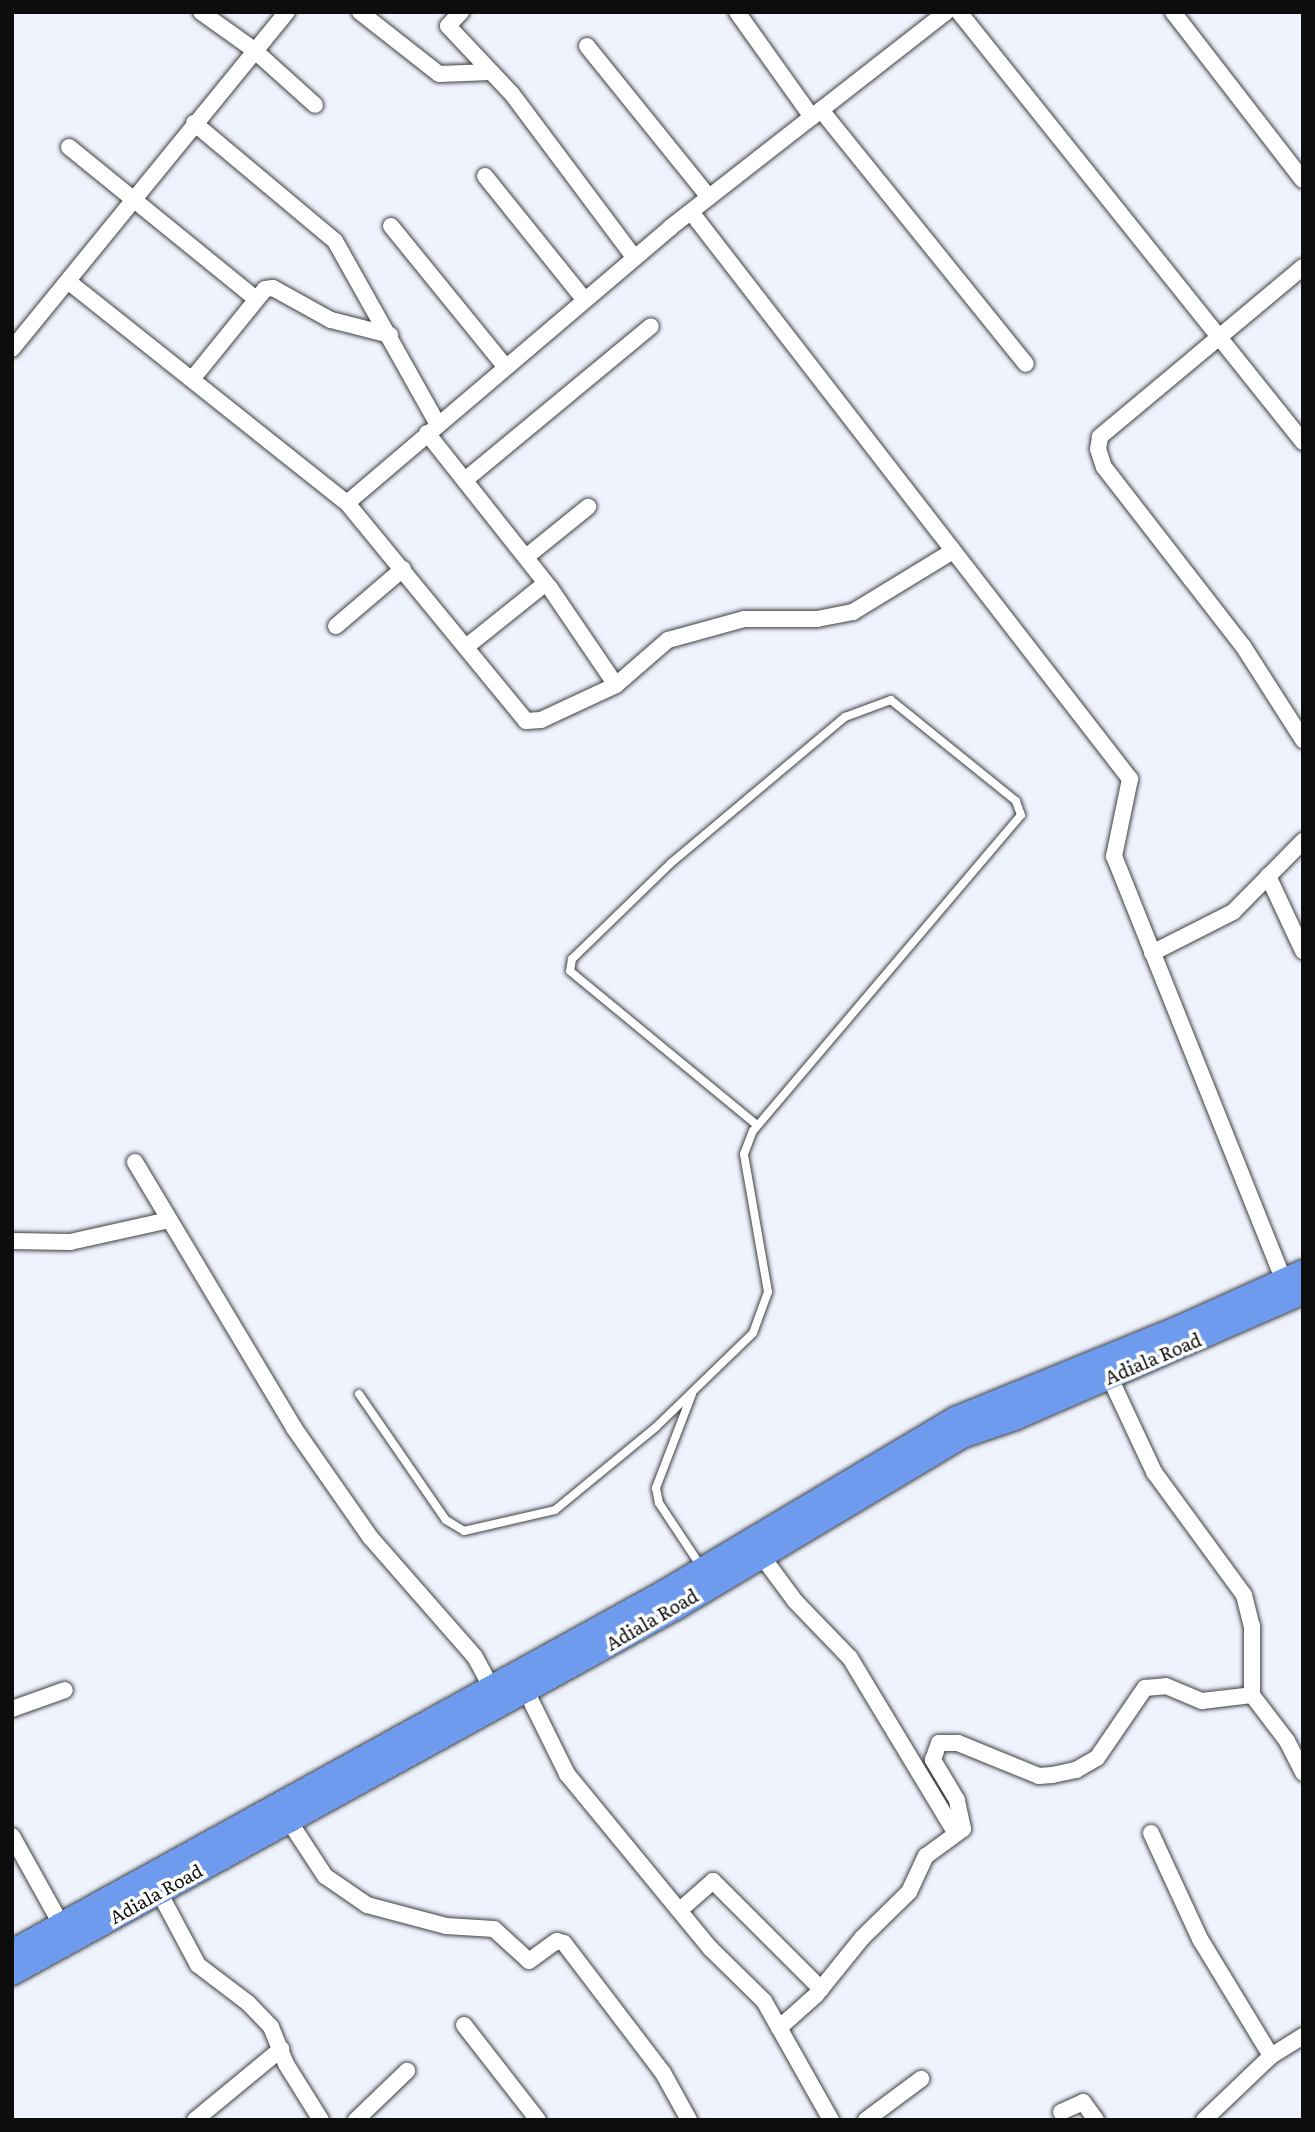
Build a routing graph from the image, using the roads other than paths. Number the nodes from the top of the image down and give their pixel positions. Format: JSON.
{"nodes":[{"id":1,"x":201,"y":12,"type":"edge"},
{"id":2,"x":286,"y":12,"type":"edge"},
{"id":3,"x":360,"y":12,"type":"edge"},
{"id":4,"x":461,"y":12,"type":"edge"},
{"id":5,"x":737,"y":12,"type":"edge"},
{"id":6,"x":946,"y":12,"type":"edge"},
{"id":7,"x":959,"y":12,"type":"edge"},
{"id":8,"x":1173,"y":12,"type":"edge"},
{"id":9,"x":587,"y":46,"type":"dead end"},
{"id":10,"x":254,"y":50,"type":"junction"},
{"id":11,"x":491,"y":72,"type":"junction"},
{"id":12,"x":315,"y":105,"type":"dead end"},
{"id":13,"x":816,"y":113,"type":"junction"},
{"id":14,"x":194,"y":123,"type":"junction"},
{"id":15,"x":69,"y":147,"type":"dead end"},
{"id":16,"x":485,"y":176,"type":"dead end"},
{"id":17,"x":1303,"y":180,"type":"edge"},
{"id":18,"x":709,"y":197,"type":"junction"},
{"id":19,"x":133,"y":200,"type":"junction"},
{"id":20,"x":691,"y":212,"type":"junction"},
{"id":21,"x":391,"y":226,"type":"dead end"},
{"id":22,"x":634,"y":257,"type":"junction"},
{"id":23,"x":1303,"y":267,"type":"edge"},
{"id":24,"x":69,"y":282,"type":"junction"},
{"id":25,"x":255,"y":298,"type":"junction"},
{"id":26,"x":584,"y":299,"type":"junction"},
{"id":27,"x":651,"y":326,"type":"dead end"},
{"id":28,"x":390,"y":335,"type":"junction"},
{"id":29,"x":1216,"y":335,"type":"junction"},
{"id":30,"x":12,"y":349,"type":"edge"},
{"id":31,"x":1027,"y":364,"type":"dead end"},
{"id":32,"x":504,"y":365,"type":"junction"},
{"id":33,"x":193,"y":378,"type":"junction"},
{"id":34,"x":432,"y":428,"type":"junction"},
{"id":35,"x":1303,"y":442,"type":"edge"},
{"id":36,"x":464,"y":480,"type":"junction"},
{"id":37,"x":347,"y":503,"type":"junction"},
{"id":38,"x":588,"y":507,"type":"dead end"},
{"id":39,"x":953,"y":551,"type":"junction"},
{"id":40,"x":526,"y":557,"type":"junction"},
{"id":41,"x":403,"y":569,"type":"junction"},
{"id":42,"x":546,"y":583,"type":"junction"},
{"id":43,"x":337,"y":626,"type":"dead end"},
{"id":44,"x":466,"y":647,"type":"junction"},
{"id":45,"x":616,"y":685,"type":"junction"},
{"id":46,"x":1303,"y":740,"type":"edge"},
{"id":47,"x":1303,"y":841,"type":"edge"},
{"id":48,"x":1268,"y":876,"type":"junction"},
{"id":49,"x":1303,"y":951,"type":"edge"},
{"id":50,"x":1152,"y":953,"type":"junction"},
{"id":51,"x":757,"y":1125,"type":"junction"},
{"id":52,"x":135,"y":1162,"type":"dead end"},
{"id":53,"x":169,"y":1220,"type":"junction"},
{"id":54,"x":12,"y":1241,"type":"edge"},
{"id":55,"x":1296,"y":1281,"type":"edge"},
{"id":56,"x":1110,"y":1378,"type":"junction"},
{"id":57,"x":693,"y":1391,"type":"junction"},
{"id":58,"x":359,"y":1394,"type":"dead end"},
{"id":59,"x":761,"y":1555,"type":"junction"},
{"id":60,"x":702,"y":1569,"type":"junction"},
{"id":61,"x":65,"y":1690,"type":"dead end"},
{"id":62,"x":526,"y":1691,"type":"junction"},
{"id":63,"x":1252,"y":1695,"type":"junction"},
{"id":64,"x":496,"y":1697,"type":"junction"},
{"id":65,"x":12,"y":1709,"type":"edge"},
{"id":66,"x":1303,"y":1773,"type":"edge"},
{"id":67,"x":289,"y":1821,"type":"junction"},
{"id":68,"x":1151,"y":1833,"type":"dead end"},
{"id":69,"x":957,"y":1834,"type":"junction"},
{"id":70,"x":12,"y":1836,"type":"edge"},
{"id":71,"x":159,"y":1892,"type":"junction"},
{"id":72,"x":680,"y":1910,"type":"junction"},
{"id":73,"x":66,"y":1933,"type":"junction"},
{"id":74,"x":12,"y":1952,"type":"edge"},
{"id":75,"x":12,"y":1973,"type":"edge"},
{"id":76,"x":821,"y":1989,"type":"junction"},
{"id":77,"x":464,"y":2025,"type":"dead end"},
{"id":78,"x":779,"y":2028,"type":"junction"},
{"id":79,"x":1303,"y":2036,"type":"edge"},
{"id":80,"x":281,"y":2049,"type":"junction"},
{"id":81,"x":1271,"y":2056,"type":"junction"},
{"id":82,"x":407,"y":2071,"type":"dead end"},
{"id":83,"x":921,"y":2080,"type":"dead end"},
{"id":84,"x":1061,"y":2112,"type":"dead end"},
{"id":85,"x":685,"y":2119,"type":"edge"},
{"id":86,"x":195,"y":2120,"type":"edge"},
{"id":87,"x":321,"y":2120,"type":"edge"},
{"id":88,"x":356,"y":2120,"type":"edge"},
{"id":89,"x":538,"y":2120,"type":"edge"},
{"id":90,"x":831,"y":2120,"type":"edge"},
{"id":91,"x":866,"y":2120,"type":"edge"},
{"id":92,"x":1096,"y":2120,"type":"edge"},
{"id":93,"x":1204,"y":2120,"type":"edge"}],
"edges":[{"from":1,"to":10,"type":"street"},
{"from":2,"to":10,"type":"street"},
{"from":3,"to":11,"type":"street"},
{"from":4,"to":11,"type":"street"},
{"from":5,"to":13,"type":"street"},
{"from":6,"to":13,"type":"street"},
{"from":7,"to":29,"type":"street"},
{"from":8,"to":17,"type":"street"},
{"from":9,"to":18,"type":"street"},
{"from":10,"to":12,"type":"street"},
{"from":10,"to":14,"type":"street"},
{"from":11,"to":22,"type":"street"},
{"from":13,"to":18,"type":"street"},
{"from":13,"to":31,"type":"street"},
{"from":14,"to":19,"type":"street"},
{"from":14,"to":28,"type":"street"},
{"from":15,"to":19,"type":"street"},
{"from":16,"to":26,"type":"street"},
{"from":18,"to":20,"type":"street"},
{"from":19,"to":24,"type":"street"},
{"from":19,"to":25,"type":"street"},
{"from":20,"to":22,"type":"street"},
{"from":20,"to":39,"type":"street"},
{"from":21,"to":32,"type":"street"},
{"from":22,"to":26,"type":"street"},
{"from":23,"to":29,"type":"street"},
{"from":24,"to":30,"type":"street"},
{"from":24,"to":33,"type":"street"},
{"from":25,"to":28,"type":"street"},
{"from":25,"to":33,"type":"street"},
{"from":26,"to":32,"type":"street"},
{"from":27,"to":36,"type":"street"},
{"from":28,"to":34,"type":"street"},
{"from":29,"to":35,"type":"street"},
{"from":29,"to":46,"type":"street"},
{"from":32,"to":34,"type":"street"},
{"from":33,"to":37,"type":"street"},
{"from":34,"to":36,"type":"street"},
{"from":34,"to":37,"type":"street"},
{"from":36,"to":40,"type":"street"},
{"from":37,"to":41,"type":"street"},
{"from":38,"to":40,"type":"street"},
{"from":39,"to":45,"type":"street"},
{"from":39,"to":50,"type":"street"},
{"from":40,"to":42,"type":"street"},
{"from":41,"to":43,"type":"street"},
{"from":41,"to":44,"type":"street"},
{"from":42,"to":44,"type":"street"},
{"from":42,"to":45,"type":"street"},
{"from":44,"to":45,"type":"street"},
{"from":47,"to":48,"type":"street"},
{"from":48,"to":49,"type":"street"},
{"from":48,"to":50,"type":"street"},
{"from":50,"to":55,"type":"street"},
{"from":51,"to":51,"type":"lane"},
{"from":51,"to":57,"type":"lane"},
{"from":52,"to":53,"type":"street"},
{"from":53,"to":54,"type":"street"},
{"from":53,"to":64,"type":"street"},
{"from":55,"to":56,"type":"main road","name":"Adiala Road"},
{"from":55,"to":60,"type":"main road","name":"Adiala Road"},
{"from":56,"to":59,"type":"main road","name":"Adiala Road"},
{"from":56,"to":63,"type":"street"},
{"from":57,"to":58,"type":"lane"},
{"from":57,"to":60,"type":"lane"},
{"from":59,"to":62,"type":"main road","name":"Adiala Road"},
{"from":59,"to":69,"type":"street"},
{"from":60,"to":64,"type":"main road","name":"Adiala Road"},
{"from":61,"to":65,"type":"street"},
{"from":62,"to":64,"type":"main road","name":"Adiala Road"},
{"from":62,"to":72,"type":"street"},
{"from":63,"to":66,"type":"street"},
{"from":63,"to":69,"type":"street"},
{"from":64,"to":67,"type":"main road","name":"Adiala Road"},
{"from":64,"to":73,"type":"main road","name":"Adiala Road"},
{"from":67,"to":71,"type":"main road","name":"Adiala Road"},
{"from":67,"to":85,"type":"street"},
{"from":68,"to":81,"type":"street"},
{"from":69,"to":76,"type":"street"},
{"from":70,"to":73,"type":"street"},
{"from":71,"to":73,"type":"main road","name":"Adiala Road"},
{"from":71,"to":80,"type":"street"},
{"from":72,"to":76,"type":"street"},
{"from":72,"to":78,"type":"street"},
{"from":73,"to":74,"type":"main road","name":"Adiala Road"},
{"from":73,"to":75,"type":"main road","name":"Adiala Road"},
{"from":76,"to":78,"type":"street"},
{"from":77,"to":89,"type":"street"},
{"from":78,"to":90,"type":"street"},
{"from":79,"to":81,"type":"street"},
{"from":80,"to":86,"type":"street"},
{"from":80,"to":87,"type":"street"},
{"from":81,"to":93,"type":"street"},
{"from":82,"to":88,"type":"street"},
{"from":83,"to":91,"type":"street"},
{"from":84,"to":92,"type":"street"}]}
